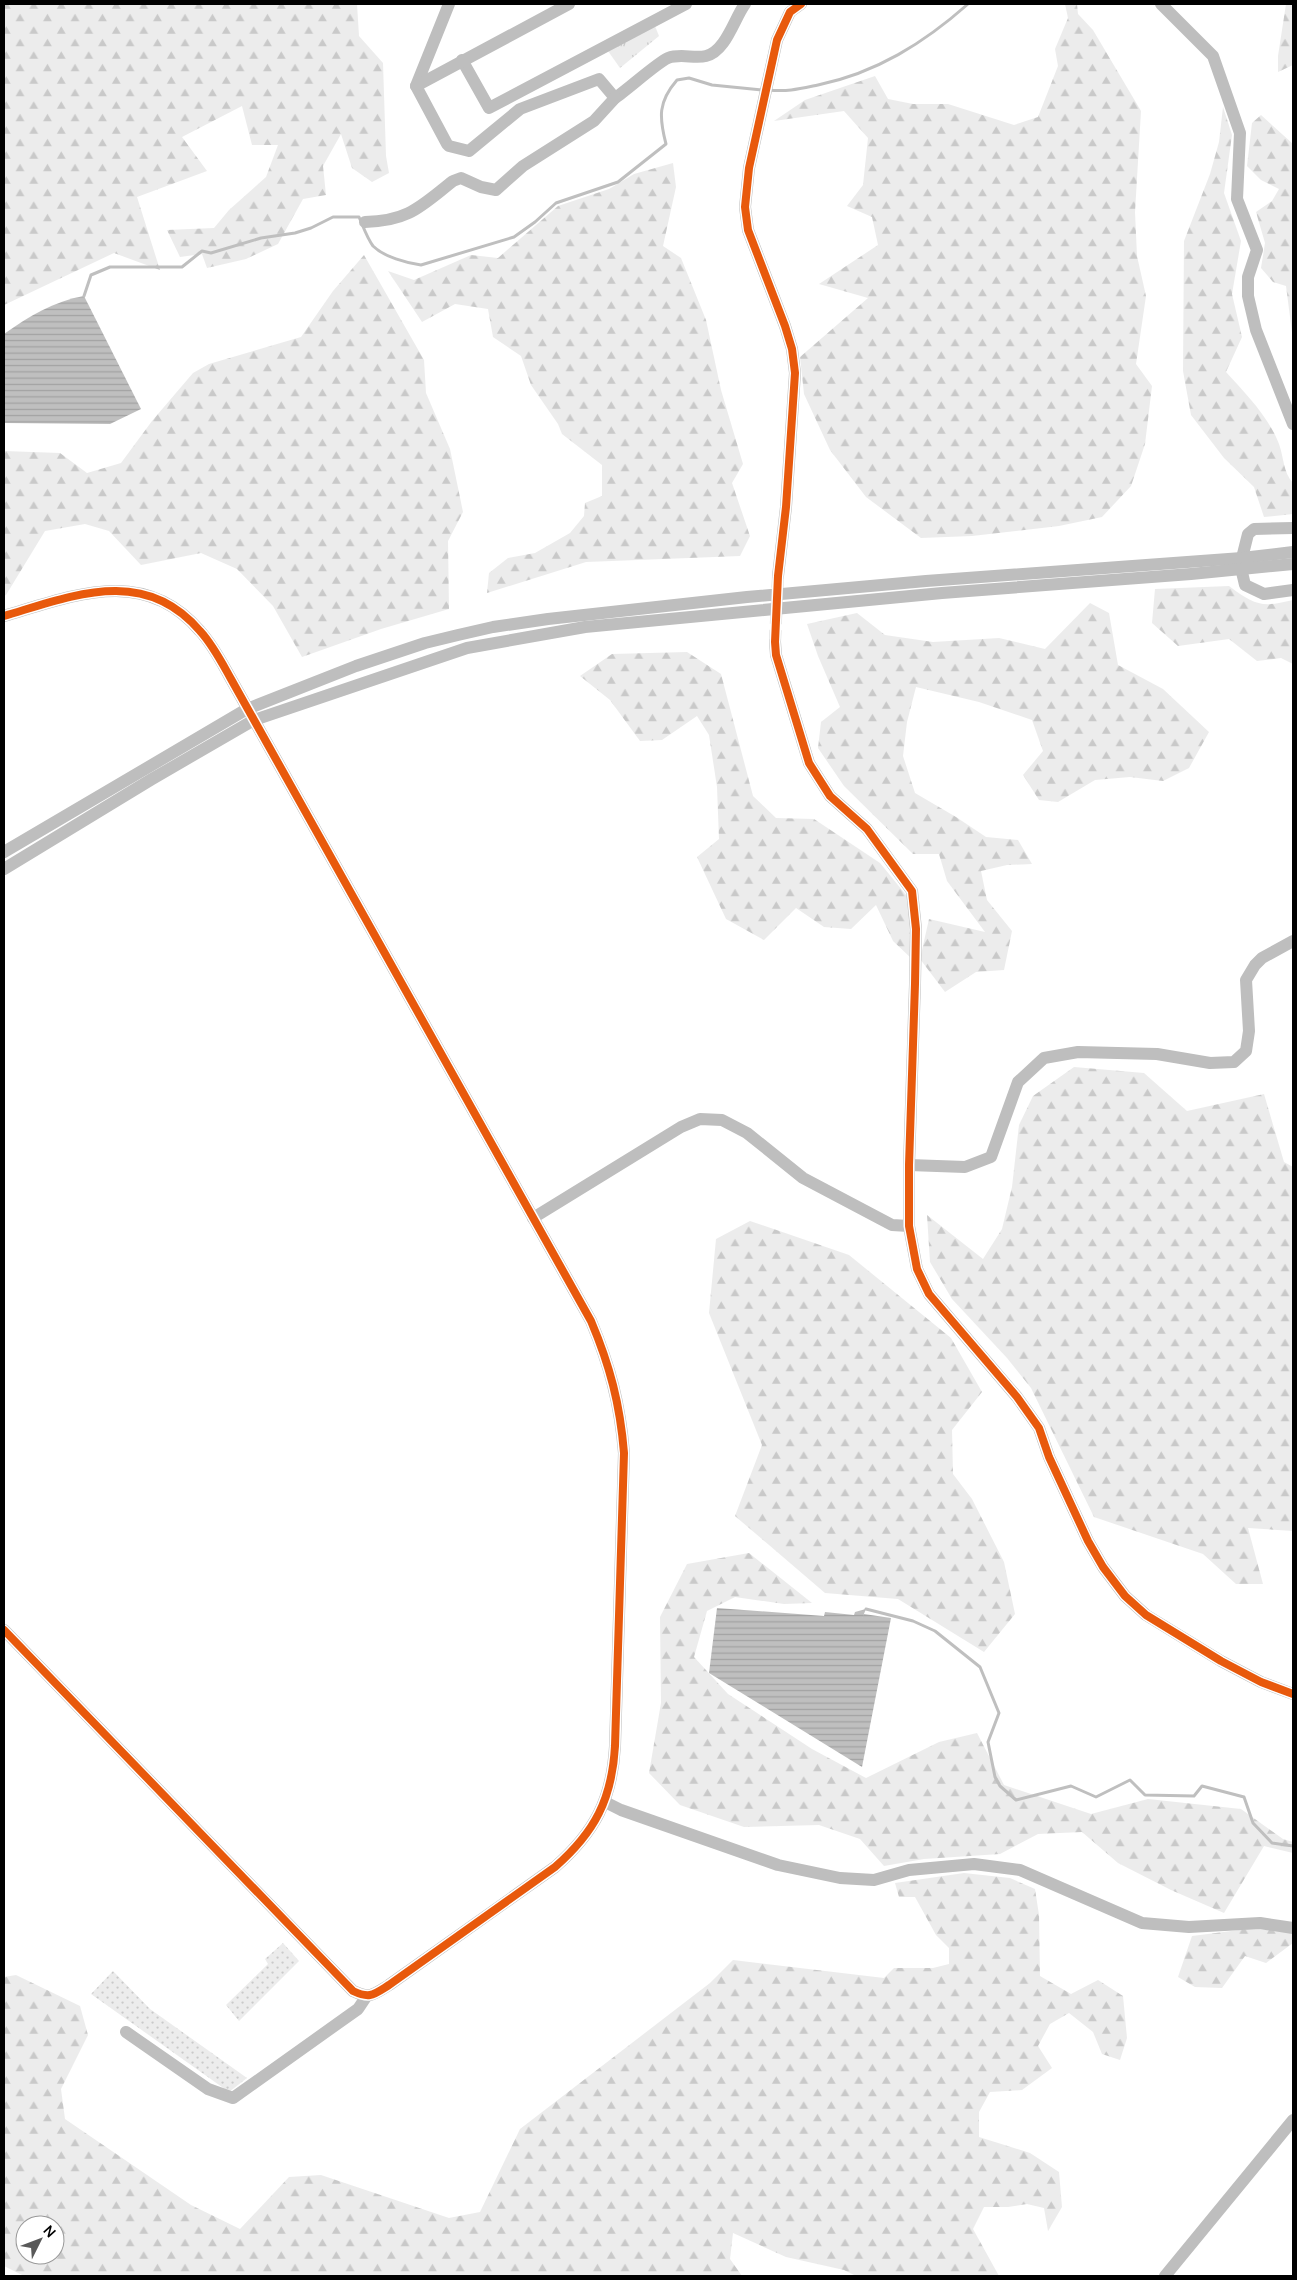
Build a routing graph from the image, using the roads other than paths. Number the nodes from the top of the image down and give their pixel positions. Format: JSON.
{"nodes":[{"id":1,"x":569,"y":4,"type":"edge"},
{"id":2,"x":686,"y":4,"type":"edge"},
{"id":3,"x":745,"y":4,"type":"edge"},
{"id":4,"x":780,"y":4,"type":"edge"},
{"id":5,"x":801,"y":4,"type":"edge"},
{"id":6,"x":1161,"y":4,"type":"edge"},
{"id":7,"x":449,"y":5,"type":"edge"},
{"id":8,"x":790,"y":12,"type":"junction"},
{"id":9,"x":462,"y":60,"type":"junction"},
{"id":10,"x":416,"y":86,"type":"junction"},
{"id":11,"x":615,"y":98,"type":"junction"},
{"id":12,"x":365,"y":222,"type":"dead end"},
{"id":13,"x":1293,"y":424,"type":"edge"},
{"id":14,"x":1293,"y":528,"type":"edge"},
{"id":15,"x":1293,"y":552,"type":"edge"},
{"id":16,"x":1242,"y":563,"type":"junction"},
{"id":17,"x":1293,"y":564,"type":"edge"},
{"id":18,"x":778,"y":576,"type":"tunnel mouth"},
{"id":19,"x":1293,"y":590,"type":"edge"},
{"id":20,"x":4,"y":616,"type":"edge"},
{"id":21,"x":775,"y":642,"type":"tunnel mouth"},
{"id":22,"x":247,"y":709,"type":"junction"},
{"id":23,"x":254,"y":720,"type":"junction"},
{"id":24,"x":4,"y":852,"type":"edge"},
{"id":25,"x":4,"y":869,"type":"edge"},
{"id":26,"x":1293,"y":941,"type":"edge"},
{"id":27,"x":909,"y":1165,"type":"junction"},
{"id":28,"x":533,"y":1218,"type":"junction"},
{"id":29,"x":909,"y":1226,"type":"junction"},
{"id":30,"x":4,"y":1630,"type":"edge"},
{"id":31,"x":1293,"y":1694,"type":"edge"},
{"id":32,"x":605,"y":1802,"type":"junction"},
{"id":33,"x":1293,"y":1928,"type":"edge"},
{"id":34,"x":366,"y":1997,"type":"junction"},
{"id":35,"x":126,"y":2032,"type":"dead end"},
{"id":36,"x":1293,"y":2120,"type":"edge"},
{"id":37,"x":1165,"y":2276,"type":"edge"}],
"edges":[{"from":1,"to":9,"type":"street"},
{"from":2,"to":9,"type":"street"},
{"from":3,"to":11,"type":"street"},
{"from":4,"to":8,"type":"street"},
{"from":5,"to":8,"type":"street"},
{"from":6,"to":13,"type":"street"},
{"from":7,"to":10,"type":"street"},
{"from":8,"to":18,"type":"street"},
{"from":9,"to":10,"type":"street"},
{"from":10,"to":11,"type":"street"},
{"from":11,"to":12,"type":"street"},
{"from":14,"to":16,"type":"street"},
{"from":15,"to":16,"type":"street"},
{"from":16,"to":17,"type":"street"},
{"from":16,"to":19,"type":"street"},
{"from":16,"to":22,"type":"street"},
{"from":16,"to":23,"type":"street"},
{"from":20,"to":22,"type":"street"},
{"from":21,"to":27,"type":"street"},
{"from":22,"to":23,"type":"street"},
{"from":22,"to":24,"type":"street"},
{"from":23,"to":25,"type":"street"},
{"from":23,"to":28,"type":"street"},
{"from":26,"to":27,"type":"street"},
{"from":27,"to":29,"type":"street"},
{"from":28,"to":29,"type":"street"},
{"from":28,"to":32,"type":"street"},
{"from":29,"to":31,"type":"street"},
{"from":30,"to":34,"type":"street"},
{"from":32,"to":33,"type":"street"},
{"from":32,"to":34,"type":"street"},
{"from":34,"to":35,"type":"street"},
{"from":36,"to":37,"type":"street"}]}
